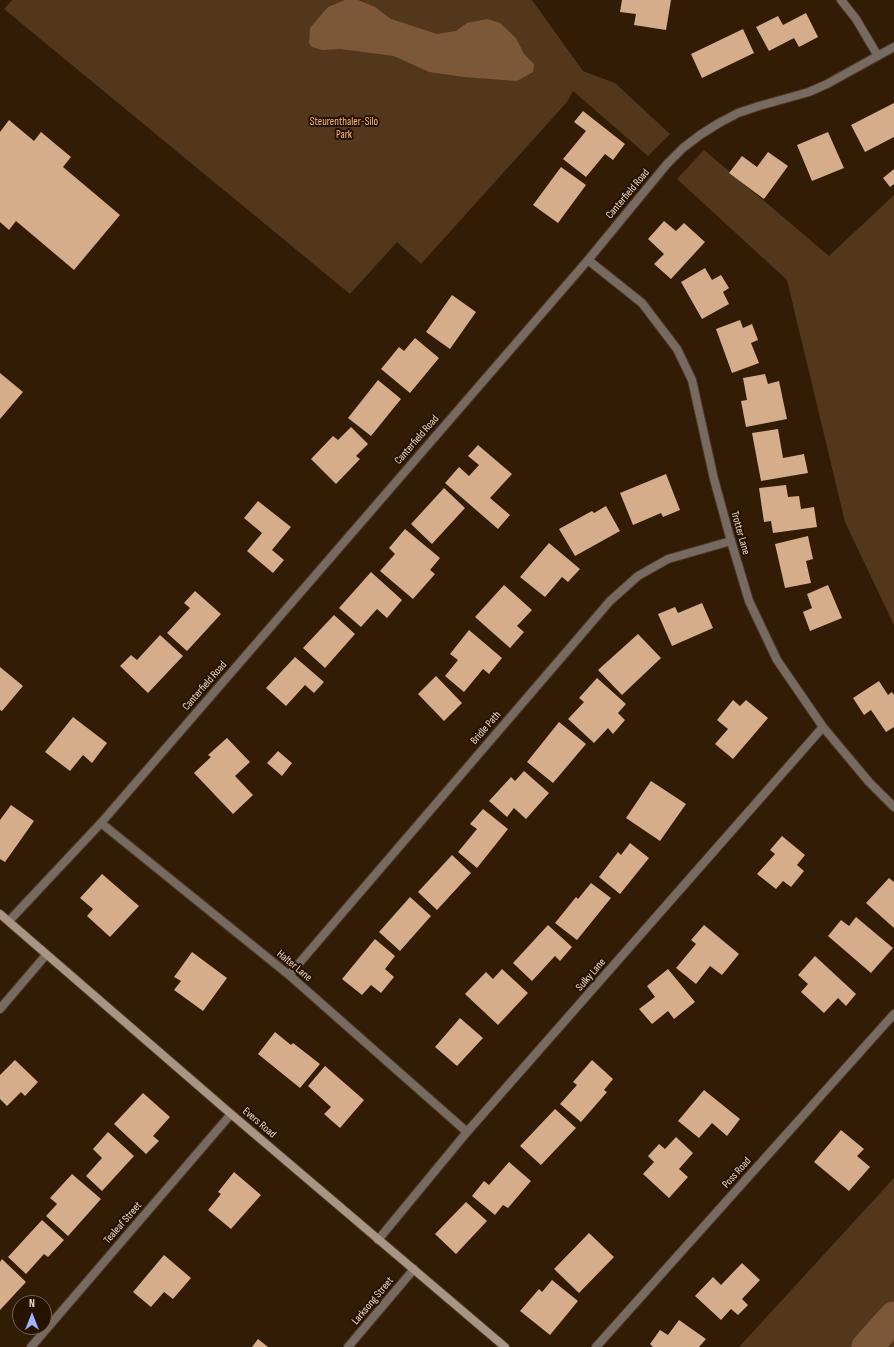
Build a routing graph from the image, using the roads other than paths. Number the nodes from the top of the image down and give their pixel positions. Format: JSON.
{"nodes":[{"id":1,"x":841,"y":0,"type":"edge"},
{"id":2,"x":894,"y":46,"type":"edge"},
{"id":3,"x":878,"y":56,"type":"junction"},
{"id":4,"x":588,"y":260,"type":"junction"},
{"id":5,"x":731,"y":541,"type":"junction"},
{"id":6,"x":823,"y":727,"type":"junction"},
{"id":7,"x":894,"y":807,"type":"edge"},
{"id":8,"x":101,"y":823,"type":"junction"},
{"id":9,"x":0,"y":914,"type":"edge"},
{"id":10,"x":9,"y":921,"type":"junction"},
{"id":11,"x":46,"y":955,"type":"junction"},
{"id":12,"x":289,"y":975,"type":"junction"},
{"id":13,"x":0,"y":1009,"type":"edge"},
{"id":14,"x":894,"y":1014,"type":"edge"},
{"id":15,"x":231,"y":1114,"type":"junction"},
{"id":16,"x":468,"y":1132,"type":"junction"},
{"id":17,"x":378,"y":1240,"type":"junction"},
{"id":18,"x":414,"y":1269,"type":"junction"},
{"id":19,"x":31,"y":1347,"type":"edge"},
{"id":20,"x":348,"y":1347,"type":"edge"},
{"id":21,"x":505,"y":1347,"type":"edge"},
{"id":22,"x":596,"y":1347,"type":"edge"}],
"edges":[{"from":1,"to":3,"type":"street"},
{"from":2,"to":3,"type":"street","name":"Canterfield Road"},
{"from":3,"to":4,"type":"street","name":"Canterfield Road"},
{"from":4,"to":5,"type":"street","name":"Trotter Lane"},
{"from":4,"to":8,"type":"street","name":"Canterfield Road"},
{"from":5,"to":6,"type":"street","name":"Trotter Lane"},
{"from":5,"to":12,"type":"street","name":"Bridle Path"},
{"from":6,"to":7,"type":"street","name":"Trotter Lane"},
{"from":6,"to":16,"type":"street","name":"Sulky Lane"},
{"from":8,"to":10,"type":"street","name":"Canterfield Road"},
{"from":8,"to":12,"type":"street","name":"Halter Lane"},
{"from":9,"to":10,"type":"main road","name":"Evers Road"},
{"from":10,"to":11,"type":"main road","name":"Evers Road"},
{"from":11,"to":13,"type":"street"},
{"from":11,"to":15,"type":"main road","name":"Evers Road"},
{"from":12,"to":16,"type":"street","name":"Halter Lane"},
{"from":14,"to":22,"type":"street","name":"Poss Road"},
{"from":15,"to":17,"type":"main road","name":"Evers Road"},
{"from":15,"to":19,"type":"street","name":"Tealeaf Street"},
{"from":16,"to":17,"type":"street","name":"Sulky Lane"},
{"from":17,"to":18,"type":"main road","name":"Evers Road"},
{"from":18,"to":20,"type":"street","name":"Larksong Street"},
{"from":18,"to":21,"type":"main road","name":"Evers Road"}]}
